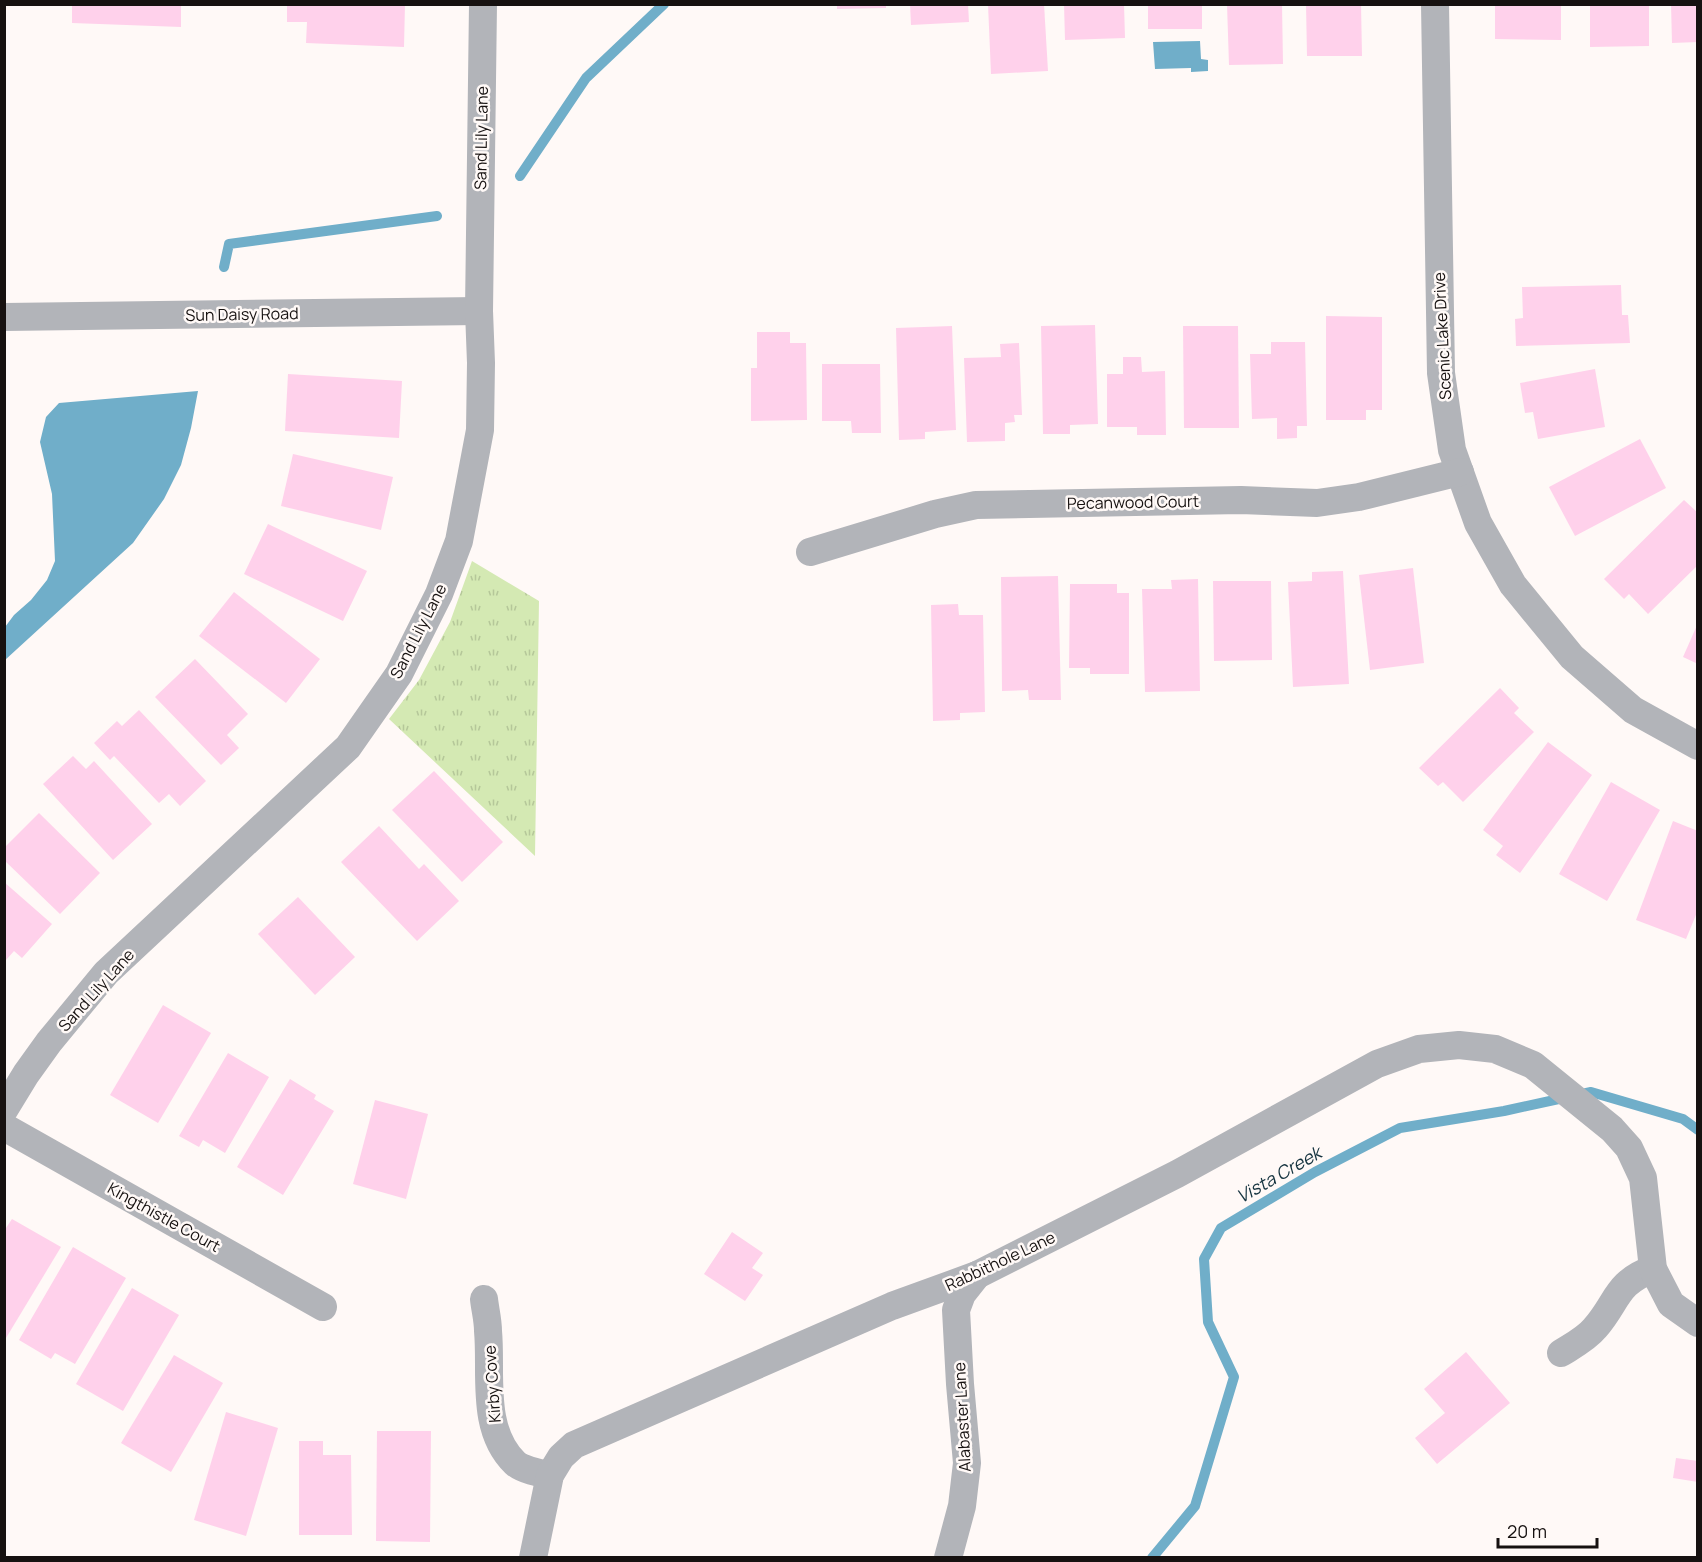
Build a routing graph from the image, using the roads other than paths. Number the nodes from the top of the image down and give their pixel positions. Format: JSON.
{"nodes":[{"id":1,"x":483,"y":4,"type":"edge"},
{"id":2,"x":1435,"y":4,"type":"edge"},
{"id":3,"x":479,"y":311,"type":"junction"},
{"id":4,"x":4,"y":317,"type":"edge"},
{"id":5,"x":1460,"y":472,"type":"junction"},
{"id":6,"x":810,"y":552,"type":"dead end"},
{"id":7,"x":1698,"y":746,"type":"edge"},
{"id":8,"x":4,"y":1110,"type":"edge"},
{"id":9,"x":4,"y":1127,"type":"edge"},
{"id":10,"x":1653,"y":1269,"type":"junction"},
{"id":11,"x":977,"y":1275,"type":"junction"},
{"id":12,"x":484,"y":1299,"type":"dead end"},
{"id":13,"x":892,"y":1306,"type":"junction"},
{"id":14,"x":323,"y":1307,"type":"dead end"},
{"id":15,"x":956,"y":1310,"type":"junction"},
{"id":16,"x":1698,"y":1323,"type":"edge"},
{"id":17,"x":1561,"y":1353,"type":"dead end"},
{"id":18,"x":550,"y":1475,"type":"junction"},
{"id":19,"x":533,"y":1557,"type":"edge"},
{"id":20,"x":948,"y":1557,"type":"edge"}],
"edges":[{"from":1,"to":3,"type":"street","name":"Sand Lily Lane"},
{"from":2,"to":5,"type":"street","name":"Scenic Lake Drive"},
{"from":3,"to":4,"type":"street","name":"Sun Daisy Road"},
{"from":3,"to":8,"type":"street","name":"Sand Lily Lane"},
{"from":5,"to":6,"type":"street","name":"Pecanwood Court"},
{"from":5,"to":7,"type":"street","name":"Scenic Lake Drive"},
{"from":9,"to":14,"type":"street","name":"Kingthistle Court"},
{"from":10,"to":11,"type":"street","name":"Rabbithole Lane"},
{"from":10,"to":16,"type":"street"},
{"from":10,"to":17,"type":"street"},
{"from":11,"to":13,"type":"street","name":"Rabbithole Lane"},
{"from":11,"to":15,"type":"street"},
{"from":12,"to":18,"type":"street","name":"Kirby Cove"},
{"from":13,"to":15,"type":"street"},
{"from":13,"to":18,"type":"street","name":"Rabbithole Lane"},
{"from":15,"to":20,"type":"street","name":"Alabaster Lane"},
{"from":18,"to":19,"type":"street","name":"Rabbithole Lane"}]}
